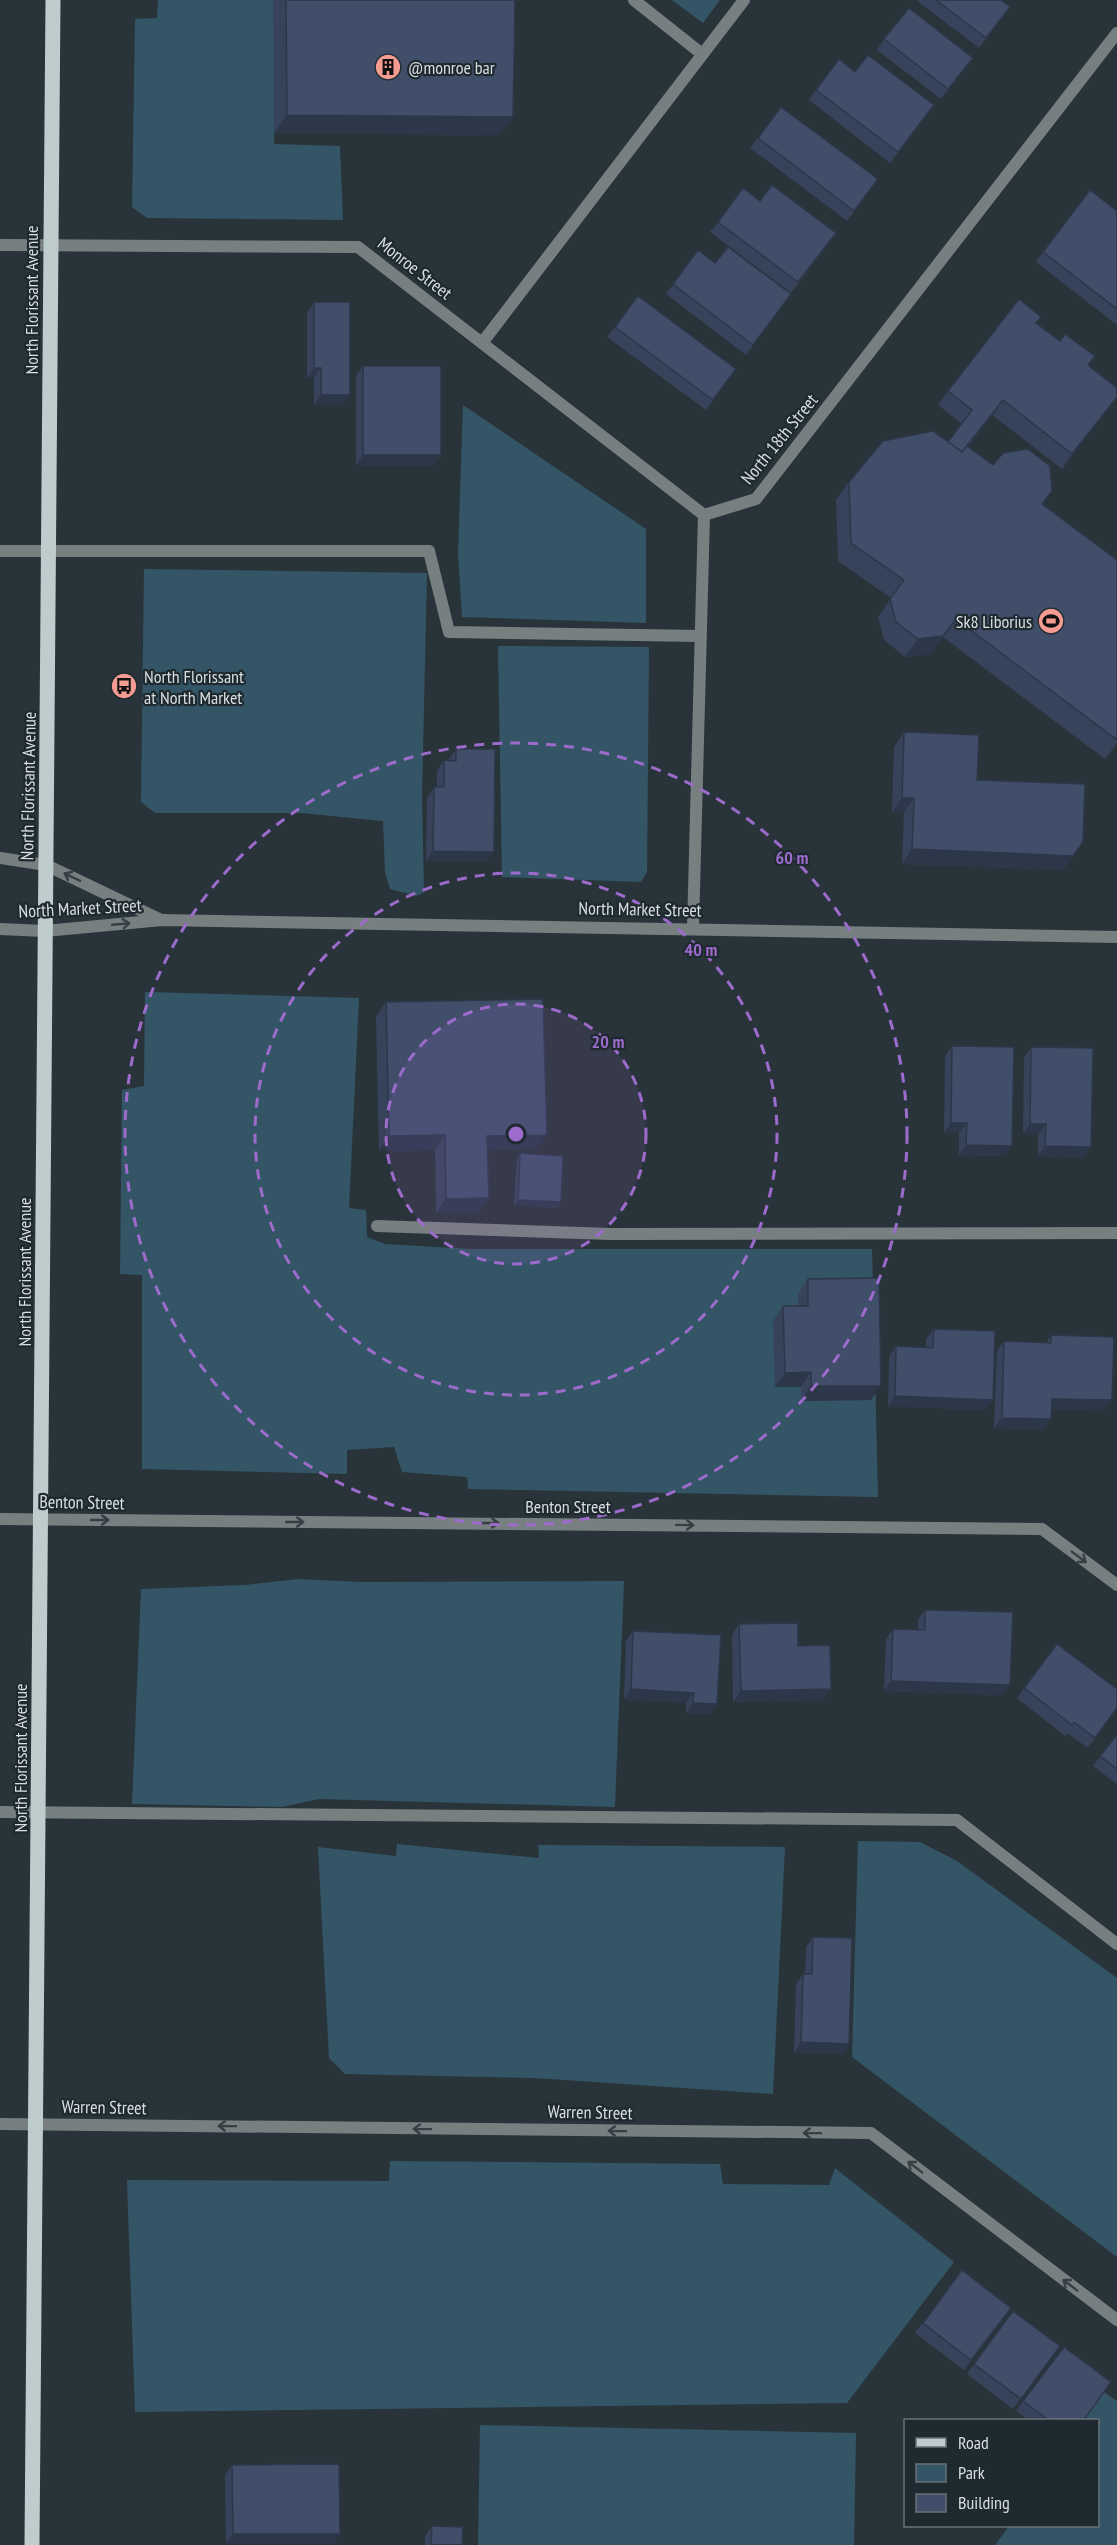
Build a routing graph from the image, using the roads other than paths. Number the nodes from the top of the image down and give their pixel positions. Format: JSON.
{"nodes":[{"id":1,"x":53,"y":0,"type":"edge"},
{"id":2,"x":634,"y":0,"type":"edge"},
{"id":3,"x":744,"y":0,"type":"edge"},
{"id":4,"x":1117,"y":33,"type":"edge"},
{"id":5,"x":702,"y":54,"type":"junction"},
{"id":6,"x":0,"y":245,"type":"edge"},
{"id":7,"x":51,"y":245,"type":"junction"},
{"id":8,"x":482,"y":343,"type":"junction"},
{"id":9,"x":704,"y":515,"type":"junction"},
{"id":10,"x":0,"y":552,"type":"edge"},
{"id":11,"x":49,"y":552,"type":"junction"},
{"id":12,"x":700,"y":636,"type":"junction"},
{"id":13,"x":0,"y":858,"type":"edge"},
{"id":14,"x":46,"y":865,"type":"junction"},
{"id":15,"x":162,"y":920,"type":"junction"},
{"id":16,"x":693,"y":928,"type":"junction"},
{"id":17,"x":0,"y":929,"type":"edge"},
{"id":18,"x":45,"y":931,"type":"junction"},
{"id":19,"x":1117,"y":936,"type":"edge"},
{"id":20,"x":377,"y":1226,"type":"dead end"},
{"id":21,"x":1117,"y":1233,"type":"edge"},
{"id":22,"x":0,"y":1519,"type":"edge"},
{"id":23,"x":42,"y":1520,"type":"junction"},
{"id":24,"x":1117,"y":1585,"type":"edge"},
{"id":25,"x":0,"y":1812,"type":"edge"},
{"id":26,"x":39,"y":1813,"type":"junction"},
{"id":27,"x":1117,"y":1944,"type":"edge"},
{"id":28,"x":0,"y":2124,"type":"edge"},
{"id":29,"x":37,"y":2125,"type":"junction"},
{"id":30,"x":1117,"y":2320,"type":"edge"},
{"id":31,"x":32,"y":2545,"type":"edge"}],
"edges":[{"from":1,"to":7,"type":"main road","name":"North Florissant Avenue"},
{"from":2,"to":5,"type":"street"},
{"from":3,"to":5,"type":"street"},
{"from":4,"to":9,"type":"street","name":"North 18th Street"},
{"from":5,"to":8,"type":"street"},
{"from":6,"to":7,"type":"street","name":"Monroe Street"},
{"from":7,"to":8,"type":"street","name":"Monroe Street"},
{"from":7,"to":11,"type":"main road","name":"North Florissant Avenue"},
{"from":8,"to":9,"type":"street","name":"Monroe Street"},
{"from":9,"to":12,"type":"street"},
{"from":10,"to":11,"type":"street"},
{"from":11,"to":12,"type":"street"},
{"from":11,"to":14,"type":"main road","name":"North Florissant Avenue"},
{"from":12,"to":16,"type":"street"},
{"from":13,"to":14,"type":"street","name":"North Market Street"},
{"from":15,"to":14,"type":"street","name":"North Market Street","one_way":true},
{"from":14,"to":18,"type":"main road","name":"North Florissant Avenue"},
{"from":15,"to":16,"type":"street","name":"North Market Street"},
{"from":18,"to":15,"type":"street","name":"North Market Street","one_way":true},
{"from":16,"to":19,"type":"street","name":"North Market Street"},
{"from":17,"to":18,"type":"street","name":"North Market Street"},
{"from":18,"to":23,"type":"main road","name":"North Florissant Avenue"},
{"from":20,"to":21,"type":"street"},
{"from":22,"to":23,"type":"street","name":"Benton Street"},
{"from":23,"to":24,"type":"street","name":"Benton Street","one_way":true},
{"from":23,"to":26,"type":"main road","name":"North Florissant Avenue"},
{"from":25,"to":26,"type":"street"},
{"from":26,"to":27,"type":"street"},
{"from":26,"to":29,"type":"main road","name":"North Florissant Avenue"},
{"from":28,"to":29,"type":"street","name":"Warren Street"},
{"from":30,"to":29,"type":"street","name":"Warren Street","one_way":true},
{"from":29,"to":31,"type":"main road","name":"North Florissant Avenue"}]}
